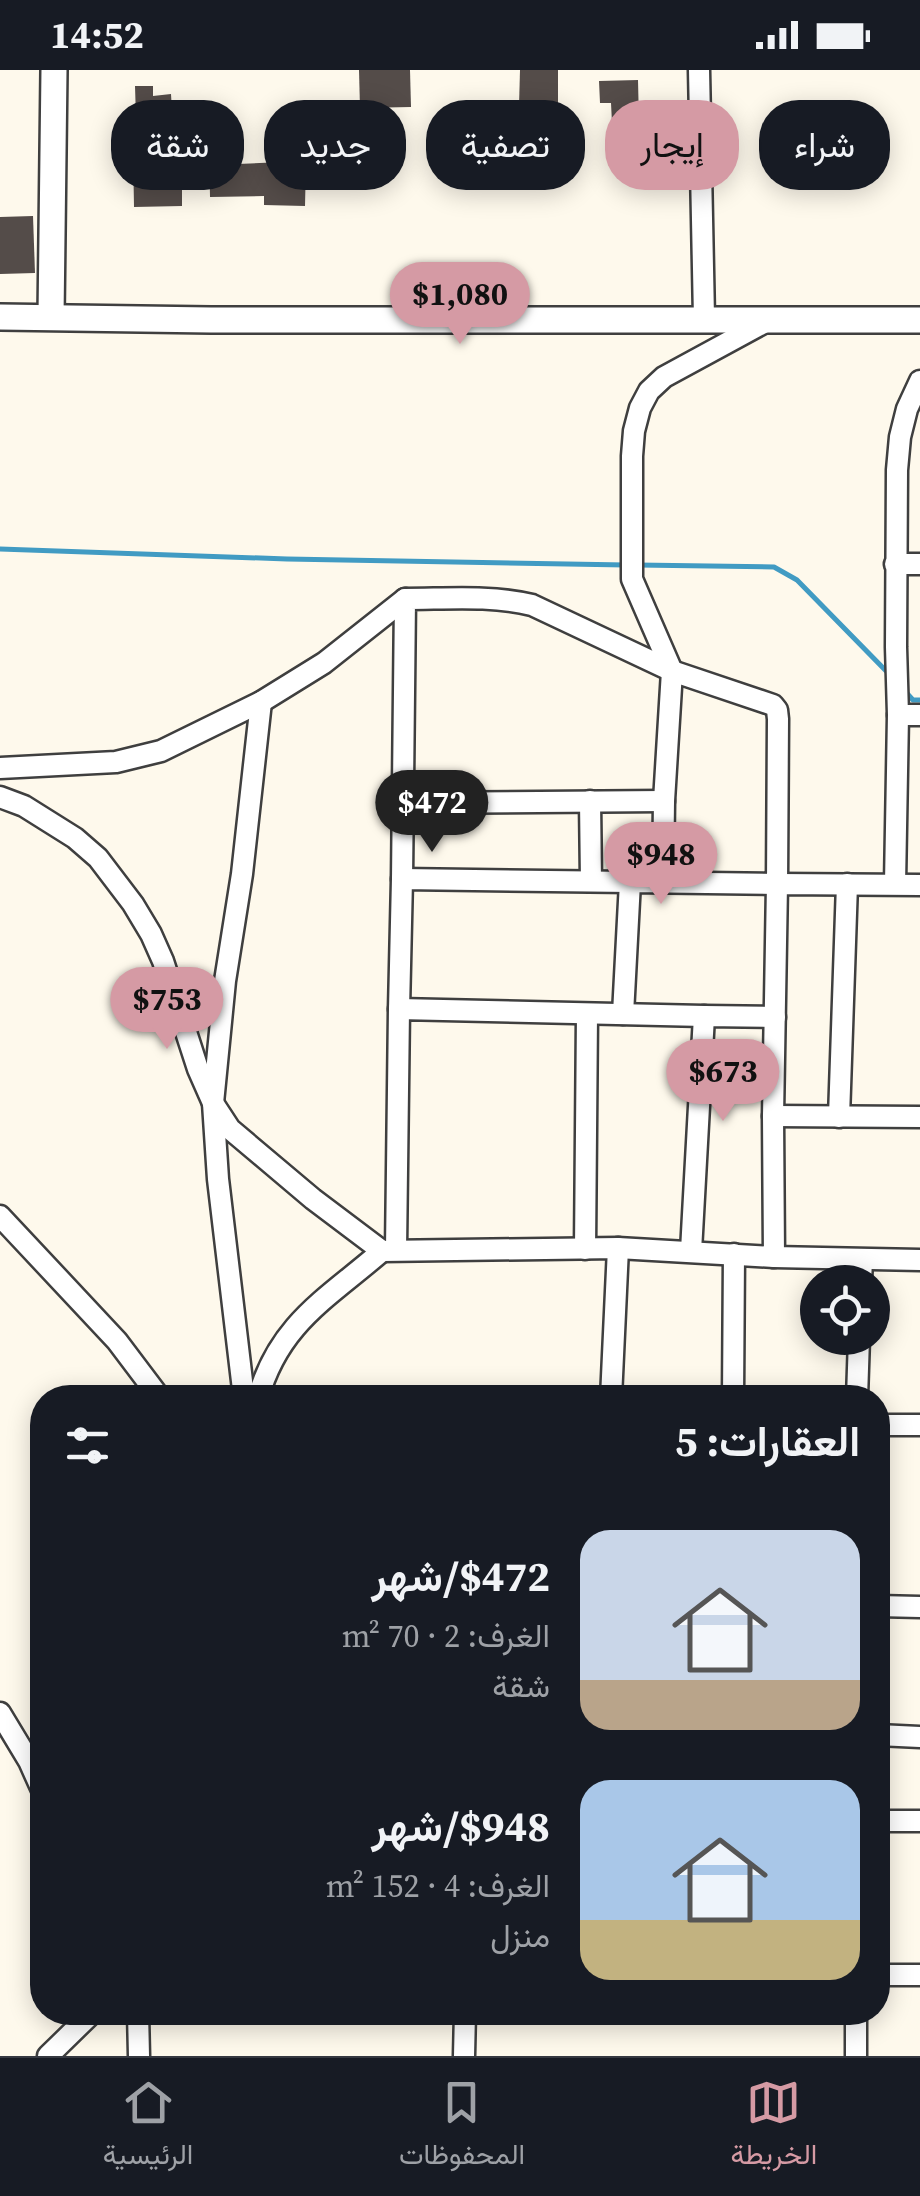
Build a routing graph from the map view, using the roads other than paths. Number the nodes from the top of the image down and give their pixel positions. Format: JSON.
{"nodes":[{"id":1,"x":54,"y":70,"type":"edge"},
{"id":2,"x":699,"y":70,"type":"edge"},
{"id":3,"x":0,"y":317,"type":"edge"},
{"id":4,"x":51,"y":317,"type":"junction"},
{"id":5,"x":704,"y":318,"type":"junction"},
{"id":6,"x":771,"y":319,"type":"junction"},
{"id":7,"x":920,"y":320,"type":"edge"},
{"id":8,"x":920,"y":381,"type":"edge"},
{"id":9,"x":895,"y":564,"type":"junction"},
{"id":10,"x":920,"y":564,"type":"edge"},
{"id":11,"x":405,"y":600,"type":"junction"},
{"id":12,"x":672,"y":671,"type":"junction"},
{"id":13,"x":261,"y":702,"type":"junction"},
{"id":14,"x":898,"y":715,"type":"junction"},
{"id":15,"x":920,"y":716,"type":"edge"},
{"id":16,"x":0,"y":768,"type":"edge"},
{"id":17,"x":0,"y":796,"type":"edge"},
{"id":18,"x":590,"y":801,"type":"junction"},
{"id":19,"x":664,"y":802,"type":"junction"},
{"id":20,"x":403,"y":803,"type":"junction"},
{"id":21,"x":402,"y":880,"type":"junction"},
{"id":22,"x":590,"y":881,"type":"junction"},
{"id":23,"x":630,"y":882,"type":"junction"},
{"id":24,"x":663,"y":882,"type":"junction"},
{"id":25,"x":777,"y":884,"type":"junction"},
{"id":26,"x":846,"y":884,"type":"junction"},
{"id":27,"x":895,"y":884,"type":"junction"},
{"id":28,"x":920,"y":884,"type":"edge"},
{"id":29,"x":398,"y":1009,"type":"junction"},
{"id":30,"x":587,"y":1014,"type":"junction"},
{"id":31,"x":623,"y":1014,"type":"junction"},
{"id":32,"x":704,"y":1016,"type":"junction"},
{"id":33,"x":774,"y":1017,"type":"junction"},
{"id":34,"x":214,"y":1104,"type":"junction"},
{"id":35,"x":773,"y":1116,"type":"junction"},
{"id":36,"x":839,"y":1117,"type":"junction"},
{"id":37,"x":920,"y":1117,"type":"edge"},
{"id":38,"x":0,"y":1216,"type":"edge"},
{"id":39,"x":618,"y":1248,"type":"junction"},
{"id":40,"x":585,"y":1249,"type":"junction"},
{"id":41,"x":389,"y":1250,"type":"junction"},
{"id":42,"x":692,"y":1251,"type":"junction"},
{"id":43,"x":734,"y":1254,"type":"junction"},
{"id":44,"x":774,"y":1257,"type":"junction"},
{"id":45,"x":862,"y":1260,"type":"junction"},
{"id":46,"x":920,"y":1260,"type":"edge"},
{"id":47,"x":862,"y":1265,"type":"edge"},
{"id":48,"x":858,"y":1355,"type":"edge"},
{"id":49,"x":150,"y":1385,"type":"edge"},
{"id":50,"x":243,"y":1385,"type":"edge"},
{"id":51,"x":262,"y":1385,"type":"edge"},
{"id":52,"x":612,"y":1385,"type":"edge"},
{"id":53,"x":733,"y":1385,"type":"edge"},
{"id":54,"x":857,"y":1385,"type":"edge"},
{"id":55,"x":890,"y":1425,"type":"edge"},
{"id":56,"x":920,"y":1425,"type":"edge"},
{"id":57,"x":890,"y":1606,"type":"edge"},
{"id":58,"x":920,"y":1607,"type":"edge"},
{"id":59,"x":0,"y":1713,"type":"edge"},
{"id":60,"x":890,"y":1735,"type":"edge"},
{"id":61,"x":920,"y":1736,"type":"edge"},
{"id":62,"x":30,"y":1762,"type":"edge"},
{"id":63,"x":890,"y":1821,"type":"edge"},
{"id":64,"x":920,"y":1821,"type":"edge"},
{"id":65,"x":890,"y":1975,"type":"edge"},
{"id":66,"x":920,"y":1975,"type":"edge"},
{"id":67,"x":80,"y":2025,"type":"edge"},
{"id":68,"x":138,"y":2025,"type":"edge"},
{"id":69,"x":465,"y":2025,"type":"edge"},
{"id":70,"x":856,"y":2025,"type":"edge"},
{"id":71,"x":48,"y":2056,"type":"edge"},
{"id":72,"x":139,"y":2056,"type":"edge"},
{"id":73,"x":464,"y":2056,"type":"edge"},
{"id":74,"x":856,"y":2056,"type":"edge"}],
"edges":[{"from":1,"to":4,"type":"street"},
{"from":2,"to":5,"type":"street"},
{"from":3,"to":4,"type":"street"},
{"from":4,"to":5,"type":"street"},
{"from":5,"to":6,"type":"street"},
{"from":6,"to":7,"type":"street"},
{"from":6,"to":12,"type":"street"},
{"from":8,"to":9,"type":"street"},
{"from":9,"to":10,"type":"street"},
{"from":9,"to":14,"type":"street"},
{"from":11,"to":12,"type":"street"},
{"from":11,"to":13,"type":"street"},
{"from":11,"to":20,"type":"street"},
{"from":12,"to":19,"type":"street"},
{"from":12,"to":25,"type":"street"},
{"from":13,"to":16,"type":"street"},
{"from":13,"to":34,"type":"street"},
{"from":14,"to":15,"type":"street"},
{"from":14,"to":27,"type":"street"},
{"from":17,"to":34,"type":"street"},
{"from":18,"to":19,"type":"street"},
{"from":18,"to":20,"type":"street"},
{"from":18,"to":22,"type":"street"},
{"from":19,"to":24,"type":"street"},
{"from":20,"to":21,"type":"street"},
{"from":21,"to":22,"type":"street"},
{"from":21,"to":29,"type":"street"},
{"from":22,"to":23,"type":"street"},
{"from":23,"to":24,"type":"street"},
{"from":23,"to":31,"type":"street"},
{"from":24,"to":25,"type":"street"},
{"from":25,"to":26,"type":"street"},
{"from":25,"to":33,"type":"street"},
{"from":26,"to":27,"type":"street"},
{"from":26,"to":36,"type":"street"},
{"from":27,"to":28,"type":"street"},
{"from":29,"to":30,"type":"street"},
{"from":29,"to":41,"type":"street"},
{"from":30,"to":31,"type":"street"},
{"from":30,"to":40,"type":"street"},
{"from":31,"to":32,"type":"street"},
{"from":32,"to":33,"type":"street"},
{"from":32,"to":42,"type":"street"},
{"from":33,"to":35,"type":"street"},
{"from":34,"to":41,"type":"street"},
{"from":34,"to":50,"type":"street"},
{"from":35,"to":36,"type":"street"},
{"from":35,"to":44,"type":"street"},
{"from":36,"to":37,"type":"street"},
{"from":38,"to":49,"type":"street"},
{"from":39,"to":40,"type":"street"},
{"from":39,"to":42,"type":"street"},
{"from":39,"to":52,"type":"street"},
{"from":40,"to":41,"type":"street"},
{"from":41,"to":51,"type":"street"},
{"from":42,"to":43,"type":"street"},
{"from":43,"to":44,"type":"street"},
{"from":43,"to":53,"type":"street"},
{"from":44,"to":45,"type":"street"},
{"from":45,"to":46,"type":"street"},
{"from":45,"to":47,"type":"street"},
{"from":48,"to":54,"type":"street"},
{"from":55,"to":56,"type":"street"},
{"from":57,"to":58,"type":"street"},
{"from":59,"to":62,"type":"street"},
{"from":60,"to":61,"type":"street"},
{"from":63,"to":64,"type":"street"},
{"from":65,"to":66,"type":"street"},
{"from":67,"to":71,"type":"street"},
{"from":68,"to":72,"type":"street"},
{"from":69,"to":73,"type":"street"},
{"from":70,"to":74,"type":"street"}]}
